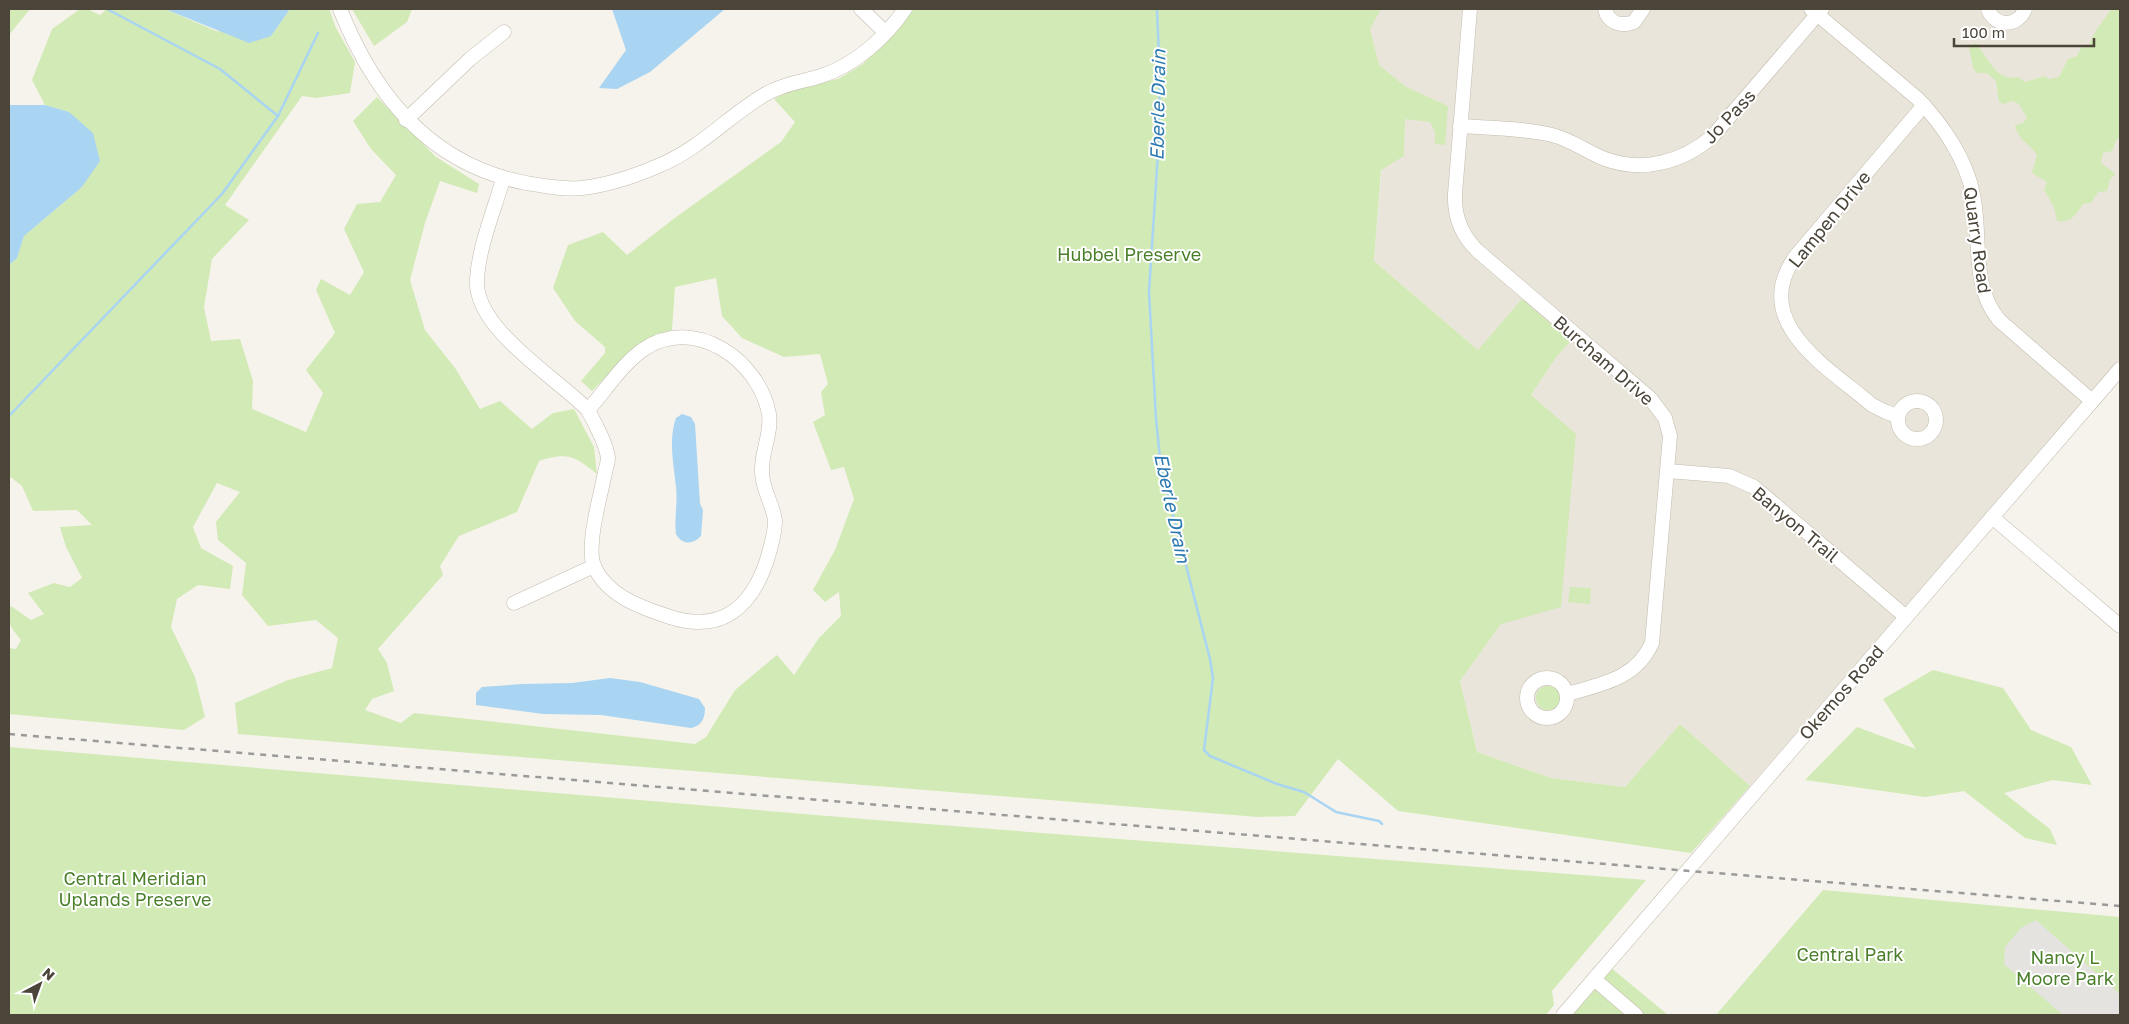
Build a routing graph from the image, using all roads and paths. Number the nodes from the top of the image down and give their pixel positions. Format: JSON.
{"nodes":[{"id":1,"x":340,"y":9,"type":"edge"},
{"id":2,"x":861,"y":9,"type":"edge"},
{"id":3,"x":905,"y":9,"type":"edge"},
{"id":4,"x":1470,"y":9,"type":"edge"},
{"id":5,"x":1605,"y":9,"type":"edge"},
{"id":6,"x":1644,"y":9,"type":"edge"},
{"id":7,"x":1988,"y":9,"type":"edge"},
{"id":8,"x":2026,"y":9,"type":"edge"},
{"id":9,"x":1817,"y":10,"type":"edge"},
{"id":10,"x":504,"y":32,"type":"dead end"},
{"id":11,"x":885,"y":32,"type":"junction"},
{"id":12,"x":1924,"y":105,"type":"junction"},
{"id":13,"x":406,"y":120,"type":"junction"},
{"id":14,"x":1460,"y":126,"type":"junction"},
{"id":15,"x":503,"y":178,"type":"junction"},
{"id":16,"x":2120,"y":368,"type":"edge"},
{"id":17,"x":2092,"y":401,"type":"junction"},
{"id":18,"x":588,"y":410,"type":"junction"},
{"id":19,"x":1898,"y":416,"type":"dead end"},
{"id":20,"x":1668,"y":471,"type":"junction"},
{"id":21,"x":1992,"y":517,"type":"junction"},
{"id":22,"x":594,"y":566,"type":"junction"},
{"id":23,"x":514,"y":603,"type":"dead end"},
{"id":24,"x":1906,"y":617,"type":"junction"},
{"id":25,"x":2120,"y":626,"type":"edge"},
{"id":26,"x":1567,"y":694,"type":"dead end"},
{"id":27,"x":1594,"y":978,"type":"junction"},
{"id":28,"x":1562,"y":1015,"type":"edge"},
{"id":29,"x":1636,"y":1015,"type":"edge"}],
"edges":[{"from":1,"to":13,"type":"street"},
{"from":2,"to":11,"type":"street"},
{"from":3,"to":11,"type":"street"},
{"from":4,"to":14,"type":"street","name":"Burcham Drive"},
{"from":5,"to":6,"type":"street"},
{"from":7,"to":8,"type":"street"},
{"from":9,"to":12,"type":"street","name":"Quarry Road"},
{"from":9,"to":14,"type":"street","name":"Jo Pass"},
{"from":10,"to":13,"type":"street"},
{"from":11,"to":15,"type":"street"},
{"from":12,"to":17,"type":"street","name":"Quarry Road"},
{"from":12,"to":19,"type":"street","name":"Lampen Drive"},
{"from":13,"to":15,"type":"street"},
{"from":14,"to":20,"type":"street","name":"Burcham Drive"},
{"from":15,"to":18,"type":"street"},
{"from":16,"to":17,"type":"street","name":"Okemos Road"},
{"from":17,"to":21,"type":"street","name":"Okemos Road"},
{"from":18,"to":22,"type":"street"},
{"from":18,"to":22,"type":"street"},
{"from":20,"to":24,"type":"street","name":"Banyon Trail"},
{"from":20,"to":26,"type":"street","name":"Burcham Drive"},
{"from":21,"to":24,"type":"street","name":"Okemos Road"},
{"from":21,"to":25,"type":"street"},
{"from":22,"to":23,"type":"street"},
{"from":24,"to":27,"type":"street","name":"Okemos Road"},
{"from":27,"to":28,"type":"street","name":"Okemos Road"},
{"from":27,"to":29,"type":"street"}]}
